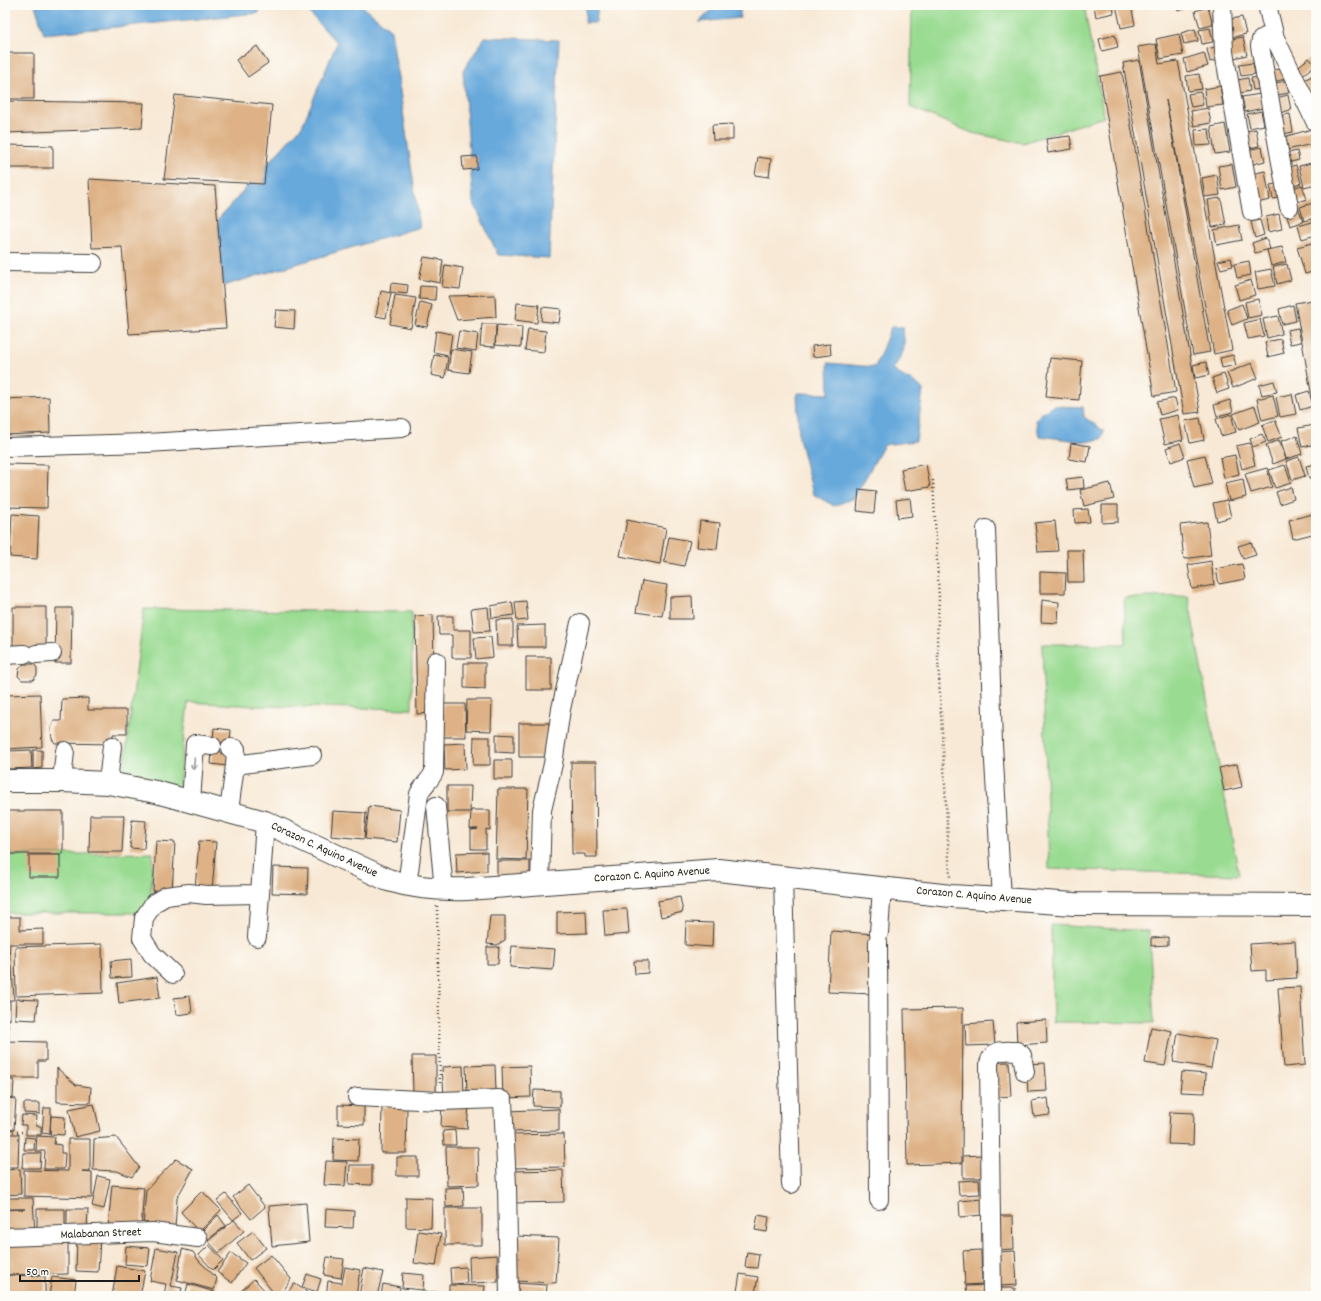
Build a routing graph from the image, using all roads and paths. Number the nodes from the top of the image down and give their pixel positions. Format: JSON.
{"nodes":[{"id":1,"x":1222,"y":5,"type":"edge"},
{"id":2,"x":1267,"y":5,"type":"edge"},
{"id":3,"x":1275,"y":38,"type":"junction"},
{"id":4,"x":1315,"y":121,"type":"dead end"},
{"id":5,"x":1289,"y":208,"type":"dead end"},
{"id":6,"x":1252,"y":212,"type":"dead end"},
{"id":7,"x":5,"y":262,"type":"edge"},
{"id":8,"x":93,"y":263,"type":"dead end"},
{"id":9,"x":402,"y":428,"type":"dead end"},
{"id":10,"x":5,"y":447,"type":"edge"},
{"id":11,"x":933,"y":480,"type":"dead end"},
{"id":12,"x":986,"y":529,"type":"dead end"},
{"id":13,"x":580,"y":623,"type":"dead end"},
{"id":14,"x":38,"y":654,"type":"dead end"},
{"id":15,"x":5,"y":655,"type":"edge"},
{"id":16,"x":436,"y":661,"type":"dead end"},
{"id":17,"x":112,"y":746,"type":"dead end"},
{"id":18,"x":66,"y":751,"type":"dead end"},
{"id":19,"x":226,"y":753,"type":"junction"},
{"id":20,"x":312,"y":755,"type":"dead end"},
{"id":21,"x":62,"y":781,"type":"junction"},
{"id":22,"x":5,"y":782,"type":"edge"},
{"id":23,"x":108,"y":783,"type":"junction"},
{"id":24,"x":191,"y":801,"type":"junction"},
{"id":25,"x":436,"y":806,"type":"dead end"},
{"id":26,"x":229,"y":811,"type":"junction"},
{"id":27,"x":265,"y":822,"type":"junction"},
{"id":28,"x":783,"y":877,"type":"junction"},
{"id":29,"x":540,"y":883,"type":"junction"},
{"id":30,"x":407,"y":886,"type":"junction"},
{"id":31,"x":882,"y":887,"type":"junction"},
{"id":32,"x":440,"y":890,"type":"junction"},
{"id":33,"x":259,"y":894,"type":"junction"},
{"id":34,"x":951,"y":896,"type":"junction"},
{"id":35,"x":1002,"y":899,"type":"junction"},
{"id":36,"x":1316,"y":905,"type":"edge"},
{"id":37,"x":257,"y":937,"type":"dead end"},
{"id":38,"x":173,"y":974,"type":"dead end"},
{"id":39,"x":1025,"y":1072,"type":"dead end"},
{"id":40,"x":358,"y":1097,"type":"dead end"},
{"id":41,"x":440,"y":1101,"type":"junction"},
{"id":42,"x":5,"y":1132,"type":"edge"},
{"id":43,"x":23,"y":1132,"type":"dead end"},
{"id":44,"x":791,"y":1184,"type":"dead end"},
{"id":45,"x":879,"y":1200,"type":"dead end"},
{"id":46,"x":5,"y":1237,"type":"edge"},
{"id":47,"x":198,"y":1238,"type":"dead end"},
{"id":48,"x":509,"y":1296,"type":"edge"},
{"id":49,"x":992,"y":1296,"type":"edge"}],
"edges":[{"from":1,"to":6,"type":"street"},
{"from":2,"to":3,"type":"street"},
{"from":3,"to":4,"type":"street"},
{"from":3,"to":5,"type":"street"},
{"from":7,"to":8,"type":"street"},
{"from":9,"to":10,"type":"street"},
{"from":11,"to":34,"type":"path"},
{"from":12,"to":35,"type":"street"},
{"from":13,"to":29,"type":"street"},
{"from":14,"to":15,"type":"street"},
{"from":16,"to":30,"type":"street"},
{"from":17,"to":23,"type":"street"},
{"from":18,"to":21,"type":"street"},
{"from":19,"to":20,"type":"street"},
{"from":19,"to":24,"type":"street","one_way":true},
{"from":19,"to":26,"type":"street"},
{"from":21,"to":22,"type":"main road","name":"Corazon C. Aquino Avenue"},
{"from":21,"to":23,"type":"main road","name":"Corazon C. Aquino Avenue"},
{"from":23,"to":24,"type":"main road","name":"Corazon C. Aquino Avenue"},
{"from":24,"to":26,"type":"main road","name":"Corazon C. Aquino Avenue"},
{"from":25,"to":32,"type":"street"},
{"from":26,"to":27,"type":"main road","name":"Corazon C. Aquino Avenue"},
{"from":27,"to":30,"type":"main road","name":"Corazon C. Aquino Avenue"},
{"from":27,"to":33,"type":"street"},
{"from":28,"to":29,"type":"main road","name":"Corazon C. Aquino Avenue"},
{"from":28,"to":31,"type":"main road","name":"Corazon C. Aquino Avenue"},
{"from":28,"to":44,"type":"street"},
{"from":29,"to":32,"type":"main road","name":"Corazon C. Aquino Avenue"},
{"from":30,"to":32,"type":"main road","name":"Corazon C. Aquino Avenue"},
{"from":31,"to":34,"type":"main road","name":"Corazon C. Aquino Avenue"},
{"from":31,"to":45,"type":"street"},
{"from":32,"to":41,"type":"path"},
{"from":33,"to":37,"type":"street"},
{"from":33,"to":38,"type":"street"},
{"from":34,"to":35,"type":"main road","name":"Corazon C. Aquino Avenue"},
{"from":35,"to":36,"type":"main road","name":"Corazon C. Aquino Avenue"},
{"from":39,"to":49,"type":"street"},
{"from":40,"to":41,"type":"street"},
{"from":41,"to":48,"type":"street"},
{"from":42,"to":43,"type":"path"},
{"from":46,"to":47,"type":"street","name":"Malabanan Street"}]}
